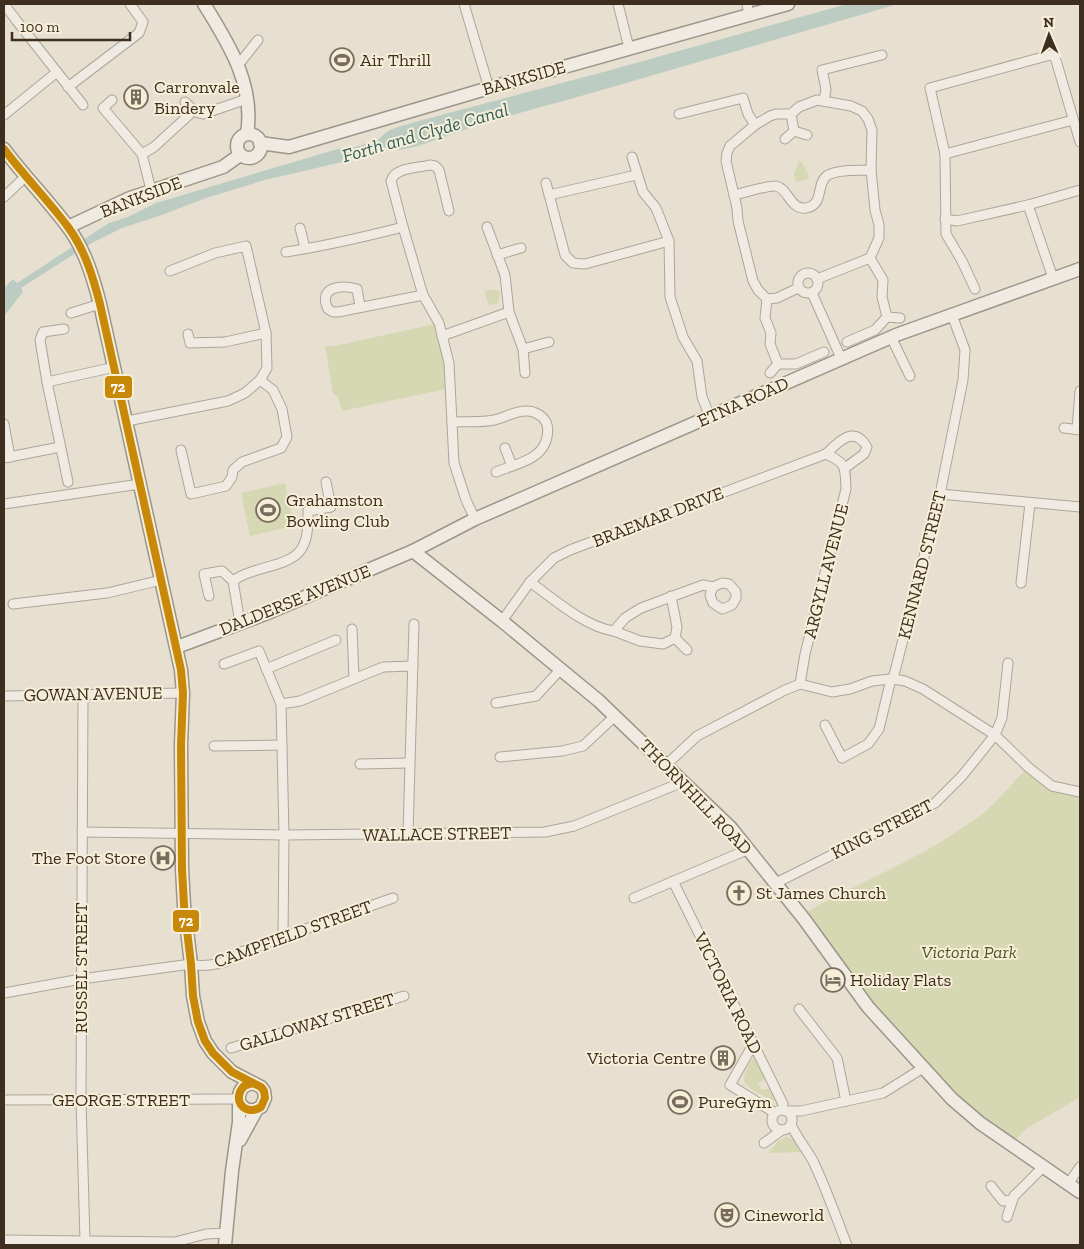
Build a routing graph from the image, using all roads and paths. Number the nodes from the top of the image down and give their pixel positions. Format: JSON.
{"nodes":[{"id":1,"x":4,"y":4,"type":"edge"},
{"id":2,"x":130,"y":4,"type":"edge"},
{"id":3,"x":204,"y":4,"type":"edge"},
{"id":4,"x":464,"y":4,"type":"edge"},
{"id":5,"x":618,"y":4,"type":"edge"},
{"id":6,"x":788,"y":4,"type":"edge"},
{"id":7,"x":748,"y":9,"type":"edge"},
{"id":8,"x":258,"y":40,"type":"dead end"},
{"id":9,"x":629,"y":48,"type":"junction"},
{"id":10,"x":882,"y":55,"type":"dead end"},
{"id":11,"x":239,"y":64,"type":"junction"},
{"id":12,"x":57,"y":72,"type":"junction"},
{"id":13,"x":68,"y":87,"type":"junction"},
{"id":14,"x":489,"y":88,"type":"junction"},
{"id":15,"x":247,"y":99,"type":"junction"},
{"id":16,"x":112,"y":100,"type":"dead end"},
{"id":17,"x":824,"y":101,"type":"junction"},
{"id":18,"x":185,"y":102,"type":"dead end"},
{"id":19,"x":83,"y":105,"type":"dead end"},
{"id":20,"x":679,"y":114,"type":"dead end"},
{"id":21,"x":790,"y":114,"type":"junction"},
{"id":22,"x":4,"y":115,"type":"edge"},
{"id":23,"x":189,"y":115,"type":"dead end"},
{"id":24,"x":1073,"y":120,"type":"junction"},
{"id":25,"x":755,"y":125,"type":"junction"},
{"id":26,"x":794,"y":131,"type":"junction"},
{"id":27,"x":247,"y":134,"type":"junction"},
{"id":28,"x":807,"y":135,"type":"dead end"},
{"id":29,"x":786,"y":139,"type":"dead end"},
{"id":30,"x":1080,"y":142,"type":"edge"},
{"id":31,"x":260,"y":143,"type":"junction"},
{"id":32,"x":4,"y":149,"type":"edge"},
{"id":33,"x":142,"y":154,"type":"junction"},
{"id":34,"x":946,"y":154,"type":"junction"},
{"id":35,"x":240,"y":155,"type":"junction"},
{"id":36,"x":632,"y":156,"type":"dead end"},
{"id":37,"x":871,"y":170,"type":"junction"},
{"id":38,"x":636,"y":175,"type":"junction"},
{"id":39,"x":25,"y":177,"type":"junction"},
{"id":40,"x":546,"y":183,"type":"dead end"},
{"id":41,"x":151,"y":190,"type":"junction"},
{"id":42,"x":1080,"y":190,"type":"edge"},
{"id":43,"x":550,"y":195,"type":"junction"},
{"id":44,"x":734,"y":195,"type":"junction"},
{"id":45,"x":4,"y":197,"type":"edge"},
{"id":46,"x":1028,"y":205,"type":"junction"},
{"id":47,"x":449,"y":211,"type":"dead end"},
{"id":48,"x":945,"y":219,"type":"junction"},
{"id":49,"x":68,"y":227,"type":"junction"},
{"id":50,"x":403,"y":227,"type":"junction"},
{"id":51,"x":487,"y":227,"type":"dead end"},
{"id":52,"x":300,"y":228,"type":"dead end"},
{"id":53,"x":668,"y":241,"type":"junction"},
{"id":54,"x":305,"y":248,"type":"junction"},
{"id":55,"x":521,"y":248,"type":"dead end"},
{"id":56,"x":286,"y":252,"type":"dead end"},
{"id":57,"x":497,"y":255,"type":"junction"},
{"id":58,"x":870,"y":258,"type":"junction"},
{"id":59,"x":1080,"y":269,"type":"edge"},
{"id":60,"x":170,"y":270,"type":"dead end"},
{"id":61,"x":1054,"y":278,"type":"junction"},
{"id":62,"x":817,"y":279,"type":"junction"},
{"id":63,"x":798,"y":288,"type":"junction"},
{"id":64,"x":975,"y":289,"type":"dead end"},
{"id":65,"x":812,"y":293,"type":"junction"},
{"id":66,"x":423,"y":295,"type":"junction"},
{"id":67,"x":767,"y":299,"type":"junction"},
{"id":68,"x":100,"y":304,"type":"junction"},
{"id":69,"x":360,"y":306,"type":"dead end"},
{"id":70,"x":71,"y":312,"type":"dead end"},
{"id":71,"x":509,"y":312,"type":"junction"},
{"id":72,"x":952,"y":315,"type":"junction"},
{"id":73,"x":887,"y":317,"type":"junction"},
{"id":74,"x":900,"y":318,"type":"dead end"},
{"id":75,"x":64,"y":329,"type":"dead end"},
{"id":76,"x":266,"y":333,"type":"junction"},
{"id":77,"x":188,"y":334,"type":"dead end"},
{"id":78,"x":442,"y":336,"type":"junction"},
{"id":79,"x":891,"y":337,"type":"junction"},
{"id":80,"x":549,"y":342,"type":"dead end"},
{"id":81,"x":847,"y":342,"type":"dead end"},
{"id":82,"x":523,"y":349,"type":"junction"},
{"id":83,"x":824,"y":352,"type":"dead end"},
{"id":84,"x":841,"y":358,"type":"junction"},
{"id":85,"x":778,"y":364,"type":"junction"},
{"id":86,"x":115,"y":367,"type":"junction"},
{"id":87,"x":526,"y":373,"type":"dead end"},
{"id":88,"x":770,"y":374,"type":"dead end"},
{"id":89,"x":910,"y":376,"type":"dead end"},
{"id":90,"x":260,"y":380,"type":"junction"},
{"id":91,"x":46,"y":382,"type":"junction"},
{"id":92,"x":1080,"y":391,"type":"edge"},
{"id":93,"x":710,"y":417,"type":"junction"},
{"id":94,"x":127,"y":421,"type":"junction"},
{"id":95,"x":452,"y":422,"type":"junction"},
{"id":96,"x":4,"y":424,"type":"edge"},
{"id":97,"x":1064,"y":428,"type":"dead end"},
{"id":98,"x":1078,"y":429,"type":"edge"},
{"id":99,"x":60,"y":447,"type":"junction"},
{"id":100,"x":504,"y":448,"type":"dead end"},
{"id":101,"x":181,"y":450,"type":"dead end"},
{"id":102,"x":826,"y":454,"type":"junction"},
{"id":103,"x":7,"y":457,"type":"edge"},
{"id":104,"x":512,"y":466,"type":"junction"},
{"id":105,"x":845,"y":468,"type":"junction"},
{"id":106,"x":496,"y":472,"type":"dead end"},
{"id":107,"x":68,"y":482,"type":"dead end"},
{"id":108,"x":326,"y":482,"type":"dead end"},
{"id":109,"x":140,"y":484,"type":"junction"},
{"id":110,"x":940,"y":494,"type":"junction"},
{"id":111,"x":1030,"y":503,"type":"junction"},
{"id":112,"x":4,"y":504,"type":"edge"},
{"id":113,"x":1080,"y":507,"type":"edge"},
{"id":114,"x":475,"y":519,"type":"junction"},
{"id":115,"x":413,"y":551,"type":"junction"},
{"id":116,"x":161,"y":580,"type":"junction"},
{"id":117,"x":232,"y":581,"type":"junction"},
{"id":118,"x":530,"y":582,"type":"junction"},
{"id":119,"x":1020,"y":584,"type":"dead end"},
{"id":120,"x":714,"y":587,"type":"dead end"},
{"id":121,"x":209,"y":596,"type":"dead end"},
{"id":122,"x":671,"y":596,"type":"junction"},
{"id":123,"x":13,"y":604,"type":"dead end"},
{"id":124,"x":502,"y":621,"type":"junction"},
{"id":125,"x":240,"y":623,"type":"junction"},
{"id":126,"x":414,"y":624,"type":"dead end"},
{"id":127,"x":352,"y":629,"type":"dead end"},
{"id":128,"x":614,"y":631,"type":"junction"},
{"id":129,"x":675,"y":638,"type":"junction"},
{"id":130,"x":336,"y":640,"type":"dead end"},
{"id":131,"x":177,"y":647,"type":"junction"},
{"id":132,"x":687,"y":650,"type":"dead end"},
{"id":133,"x":1008,"y":663,"type":"dead end"},
{"id":134,"x":224,"y":664,"type":"dead end"},
{"id":135,"x":413,"y":666,"type":"junction"},
{"id":136,"x":266,"y":669,"type":"junction"},
{"id":137,"x":560,"y":670,"type":"junction"},
{"id":138,"x":354,"y":678,"type":"junction"},
{"id":139,"x":892,"y":679,"type":"junction"},
{"id":140,"x":800,"y":684,"type":"junction"},
{"id":141,"x":183,"y":693,"type":"junction"},
{"id":142,"x":83,"y":695,"type":"junction"},
{"id":143,"x":4,"y":696,"type":"edge"},
{"id":144,"x":496,"y":703,"type":"dead end"},
{"id":145,"x":281,"y":704,"type":"junction"},
{"id":146,"x":615,"y":716,"type":"junction"},
{"id":147,"x":825,"y":725,"type":"dead end"},
{"id":148,"x":995,"y":735,"type":"junction"},
{"id":149,"x":282,"y":745,"type":"junction"},
{"id":150,"x":214,"y":746,"type":"dead end"},
{"id":151,"x":500,"y":756,"type":"dead end"},
{"id":152,"x":409,"y":763,"type":"junction"},
{"id":153,"x":360,"y":764,"type":"dead end"},
{"id":154,"x":666,"y":765,"type":"junction"},
{"id":155,"x":683,"y":782,"type":"junction"},
{"id":156,"x":1080,"y":792,"type":"edge"},
{"id":157,"x":82,"y":832,"type":"junction"},
{"id":158,"x":182,"y":832,"type":"junction"},
{"id":159,"x":408,"y":834,"type":"junction"},
{"id":160,"x":284,"y":835,"type":"junction"},
{"id":161,"x":748,"y":849,"type":"junction"},
{"id":162,"x":673,"y":881,"type":"junction"},
{"id":163,"x":776,"y":883,"type":"junction"},
{"id":164,"x":393,"y":898,"type":"dead end"},
{"id":165,"x":634,"y":898,"type":"dead end"},
{"id":166,"x":283,"y":937,"type":"junction"},
{"id":167,"x":191,"y":964,"type":"junction"},
{"id":168,"x":81,"y":979,"type":"junction"},
{"id":169,"x":4,"y":993,"type":"edge"},
{"id":170,"x":404,"y":996,"type":"dead end"},
{"id":171,"x":799,"y":1009,"type":"dead end"},
{"id":172,"x":752,"y":1041,"type":"junction"},
{"id":173,"x":231,"y":1048,"type":"dead end"},
{"id":174,"x":213,"y":1053,"type":"junction"},
{"id":175,"x":923,"y":1068,"type":"junction"},
{"id":176,"x":253,"y":1083,"type":"junction"},
{"id":177,"x":239,"y":1099,"type":"junction"},
{"id":178,"x":4,"y":1100,"type":"edge"},
{"id":179,"x":81,"y":1100,"type":"junction"},
{"id":180,"x":846,"y":1102,"type":"junction"},
{"id":181,"x":785,"y":1108,"type":"junction"},
{"id":182,"x":257,"y":1109,"type":"junction"},
{"id":183,"x":801,"y":1111,"type":"junction"},
{"id":184,"x":775,"y":1113,"type":"junction"},
{"id":185,"x":772,"y":1123,"type":"junction"},
{"id":186,"x":787,"y":1126,"type":"junction"},
{"id":187,"x":235,"y":1149,"type":"junction"},
{"id":188,"x":1043,"y":1167,"type":"junction"},
{"id":189,"x":1080,"y":1167,"type":"edge"},
{"id":190,"x":1068,"y":1184,"type":"junction"},
{"id":191,"x":991,"y":1186,"type":"dead end"},
{"id":192,"x":1080,"y":1192,"type":"edge"},
{"id":193,"x":1012,"y":1200,"type":"junction"},
{"id":194,"x":1007,"y":1217,"type":"dead end"},
{"id":195,"x":226,"y":1239,"type":"edge"},
{"id":196,"x":4,"y":1240,"type":"edge"},
{"id":197,"x":85,"y":1241,"type":"junction"},
{"id":198,"x":847,"y":1245,"type":"edge"}],
"edges":[{"from":1,"to":12,"type":"street","bridge":true},
{"from":2,"to":13,"type":"street"},
{"from":3,"to":11,"type":"street"},
{"from":4,"to":14,"type":"street"},
{"from":5,"to":9,"type":"street"},
{"from":6,"to":7,"type":"street","name":"BANKSIDE"},
{"from":7,"to":9,"type":"street","name":"BANKSIDE"},
{"from":8,"to":11,"type":"street"},
{"from":9,"to":14,"type":"street","name":"BANKSIDE"},
{"from":10,"to":17,"type":"street"},
{"from":11,"to":15,"type":"street"},
{"from":12,"to":13,"type":"street"},
{"from":12,"to":22,"type":"street"},
{"from":13,"to":19,"type":"street"},
{"from":14,"to":31,"type":"street","name":"BANKSIDE"},
{"from":15,"to":18,"type":"street"},
{"from":15,"to":27,"type":"street"},
{"from":16,"to":33,"type":"street"},
{"from":17,"to":21,"type":"street"},
{"from":17,"to":37,"type":"street"},
{"from":20,"to":25,"type":"street"},
{"from":21,"to":25,"type":"street"},
{"from":21,"to":26,"type":"street"},
{"from":23,"to":33,"type":"street"},
{"from":24,"to":30,"type":"street"},
{"from":24,"to":34,"type":"street"},
{"from":24,"to":34,"type":"street"},
{"from":25,"to":44,"type":"street"},
{"from":26,"to":28,"type":"street"},
{"from":26,"to":29,"type":"street"},
{"from":27,"to":31,"type":"street"},
{"from":27,"to":35,"type":"street"},
{"from":31,"to":35,"type":"street"},
{"from":32,"to":39,"type":"street"},
{"from":33,"to":41,"type":"street"},
{"from":34,"to":48,"type":"street"},
{"from":35,"to":41,"type":"street","name":"BANKSIDE"},
{"from":36,"to":38,"type":"street"},
{"from":37,"to":44,"type":"street"},
{"from":37,"to":58,"type":"street"},
{"from":38,"to":43,"type":"street"},
{"from":38,"to":53,"type":"street"},
{"from":39,"to":45,"type":"street"},
{"from":39,"to":49,"type":"street"},
{"from":40,"to":43,"type":"street"},
{"from":41,"to":49,"type":"street","name":"BANKSIDE"},
{"from":42,"to":46,"type":"street"},
{"from":43,"to":53,"type":"street"},
{"from":44,"to":67,"type":"street"},
{"from":46,"to":48,"type":"street"},
{"from":46,"to":61,"type":"street"},
{"from":47,"to":50,"type":"street"},
{"from":48,"to":64,"type":"street"},
{"from":49,"to":68,"type":"street"},
{"from":50,"to":54,"type":"street"},
{"from":50,"to":66,"type":"street"},
{"from":51,"to":57,"type":"street"},
{"from":52,"to":54,"type":"street"},
{"from":53,"to":93,"type":"street"},
{"from":54,"to":56,"type":"street"},
{"from":55,"to":57,"type":"street"},
{"from":57,"to":71,"type":"street"},
{"from":58,"to":62,"type":"street"},
{"from":58,"to":73,"type":"street"},
{"from":59,"to":61,"type":"street","name":"ETNA ROAD"},
{"from":60,"to":76,"type":"street"},
{"from":61,"to":72,"type":"street","name":"ETNA ROAD"},
{"from":62,"to":63,"type":"street"},
{"from":62,"to":65,"type":"street"},
{"from":63,"to":65,"type":"street"},
{"from":63,"to":67,"type":"street"},
{"from":65,"to":84,"type":"street"},
{"from":66,"to":69,"type":"street"},
{"from":66,"to":78,"type":"street"},
{"from":67,"to":85,"type":"street"},
{"from":68,"to":70,"type":"street"},
{"from":68,"to":86,"type":"street"},
{"from":71,"to":78,"type":"street"},
{"from":71,"to":82,"type":"street"},
{"from":72,"to":79,"type":"street","name":"ETNA ROAD"},
{"from":72,"to":110,"type":"street","name":"KENNARD STREET"},
{"from":73,"to":74,"type":"street"},
{"from":73,"to":81,"type":"street"},
{"from":75,"to":91,"type":"street"},
{"from":76,"to":77,"type":"street"},
{"from":76,"to":90,"type":"street"},
{"from":78,"to":95,"type":"street"},
{"from":79,"to":84,"type":"street","name":"ETNA ROAD"},
{"from":79,"to":89,"type":"street"},
{"from":80,"to":82,"type":"street"},
{"from":82,"to":87,"type":"street"},
{"from":83,"to":85,"type":"street"},
{"from":84,"to":93,"type":"street","name":"ETNA ROAD"},
{"from":85,"to":88,"type":"street"},
{"from":86,"to":91,"type":"street"},
{"from":86,"to":94,"type":"street"},
{"from":90,"to":94,"type":"street"},
{"from":90,"to":101,"type":"street"},
{"from":91,"to":99,"type":"street"},
{"from":92,"to":98,"type":"street"},
{"from":93,"to":114,"type":"street","name":"ETNA ROAD"},
{"from":94,"to":109,"type":"street"},
{"from":95,"to":104,"type":"street"},
{"from":95,"to":114,"type":"street"},
{"from":96,"to":103,"type":"street"},
{"from":97,"to":98,"type":"street"},
{"from":99,"to":103,"type":"street"},
{"from":99,"to":107,"type":"street"},
{"from":100,"to":104,"type":"street"},
{"from":102,"to":105,"type":"street"},
{"from":102,"to":105,"type":"street","name":"BRAEMAR DRIVE"},
{"from":102,"to":118,"type":"street","name":"BRAEMAR DRIVE"},
{"from":104,"to":106,"type":"street"},
{"from":105,"to":140,"type":"street","name":"ARGYLL AVENUE"},
{"from":108,"to":117,"type":"street"},
{"from":109,"to":112,"type":"street"},
{"from":109,"to":116,"type":"street"},
{"from":110,"to":111,"type":"street"},
{"from":110,"to":139,"type":"street","name":"KENNARD STREET"},
{"from":111,"to":113,"type":"street"},
{"from":111,"to":119,"type":"street"},
{"from":114,"to":115,"type":"street","name":"ETNA ROAD"},
{"from":115,"to":124,"type":"street","name":"THORNHILL ROAD"},
{"from":115,"to":125,"type":"street","name":"DALDERSE AVENUE"},
{"from":116,"to":123,"type":"street"},
{"from":116,"to":131,"type":"street"},
{"from":117,"to":121,"type":"street"},
{"from":117,"to":125,"type":"street"},
{"from":118,"to":124,"type":"street","name":"BRAEMAR DRIVE"},
{"from":118,"to":128,"type":"street"},
{"from":120,"to":122,"type":"street"},
{"from":122,"to":128,"type":"street"},
{"from":122,"to":129,"type":"street"},
{"from":124,"to":137,"type":"street","name":"THORNHILL ROAD"},
{"from":125,"to":131,"type":"street","name":"DALDERSE AVENUE"},
{"from":126,"to":135,"type":"street"},
{"from":127,"to":138,"type":"street"},
{"from":128,"to":129,"type":"street"},
{"from":129,"to":132,"type":"street"},
{"from":130,"to":136,"type":"street"},
{"from":131,"to":141,"type":"street"},
{"from":133,"to":148,"type":"street"},
{"from":134,"to":136,"type":"street"},
{"from":135,"to":138,"type":"street"},
{"from":135,"to":152,"type":"street"},
{"from":136,"to":145,"type":"street"},
{"from":137,"to":144,"type":"street"},
{"from":137,"to":146,"type":"street","name":"THORNHILL ROAD"},
{"from":138,"to":145,"type":"street"},
{"from":139,"to":140,"type":"street"},
{"from":139,"to":147,"type":"street","name":"KENNARD STREET"},
{"from":139,"to":148,"type":"street"},
{"from":140,"to":154,"type":"street"},
{"from":141,"to":142,"type":"street","name":"GOWAN AVENUE"},
{"from":141,"to":158,"type":"street"},
{"from":142,"to":143,"type":"street","name":"GOWAN AVENUE"},
{"from":142,"to":157,"type":"street","name":"RUSSEL STREET"},
{"from":145,"to":149,"type":"street"},
{"from":146,"to":151,"type":"street"},
{"from":146,"to":154,"type":"street","name":"THORNHILL ROAD"},
{"from":148,"to":156,"type":"street"},
{"from":148,"to":163,"type":"street","name":"KING STREET"},
{"from":149,"to":150,"type":"street"},
{"from":149,"to":160,"type":"street"},
{"from":152,"to":153,"type":"street"},
{"from":152,"to":159,"type":"street"},
{"from":154,"to":155,"type":"street","name":"THORNHILL ROAD"},
{"from":155,"to":159,"type":"street","name":"WALLACE STREET"},
{"from":155,"to":161,"type":"street","name":"THORNHILL ROAD"},
{"from":157,"to":158,"type":"street","name":"WALLACE STREET"},
{"from":157,"to":168,"type":"street","name":"RUSSEL STREET"},
{"from":158,"to":160,"type":"street","name":"WALLACE STREET"},
{"from":158,"to":167,"type":"street"},
{"from":159,"to":160,"type":"street","name":"WALLACE STREET"},
{"from":160,"to":166,"type":"street"},
{"from":161,"to":162,"type":"street"},
{"from":161,"to":163,"type":"street","name":"THORNHILL ROAD"},
{"from":162,"to":165,"type":"street"},
{"from":162,"to":172,"type":"street","name":"VICTORIA ROAD"},
{"from":163,"to":175,"type":"street","name":"THORNHILL ROAD"},
{"from":164,"to":166,"type":"street","name":"CAMPFIELD STREET"},
{"from":166,"to":167,"type":"street","name":"CAMPFIELD STREET"},
{"from":167,"to":168,"type":"street","name":"CAMPFIELD STREET"},
{"from":167,"to":174,"type":"street"},
{"from":168,"to":169,"type":"street","name":"CAMPFIELD STREET"},
{"from":168,"to":179,"type":"street","name":"RUSSEL STREET"},
{"from":170,"to":173,"type":"street","name":"GALLOWAY STREET"},
{"from":171,"to":180,"type":"street"},
{"from":172,"to":181,"type":"street","name":"VICTORIA ROAD"},
{"from":172,"to":184,"type":"street"},
{"from":174,"to":176,"type":"street"},
{"from":174,"to":177,"type":"street"},
{"from":175,"to":180,"type":"street"},
{"from":175,"to":188,"type":"street","name":"THORNHILL ROAD"},
{"from":176,"to":177,"type":"street"},
{"from":176,"to":182,"type":"street"},
{"from":177,"to":179,"type":"street","name":"GEORGE STREET"},
{"from":177,"to":182,"type":"street"},
{"from":177,"to":187,"type":"street"},
{"from":178,"to":179,"type":"street","name":"GEORGE STREET"},
{"from":179,"to":197,"type":"street","name":"RUSSEL STREET"},
{"from":180,"to":183,"type":"street"},
{"from":181,"to":183,"type":"street"},
{"from":181,"to":184,"type":"street"},
{"from":181,"to":186,"type":"street"},
{"from":182,"to":187,"type":"street"},
{"from":183,"to":186,"type":"street"},
{"from":184,"to":185,"type":"street"},
{"from":185,"to":186,"type":"street"},
{"from":185,"to":186,"type":"street"},
{"from":186,"to":198,"type":"street"},
{"from":187,"to":195,"type":"street"},
{"from":188,"to":190,"type":"street","name":"THORNHILL ROAD"},
{"from":188,"to":193,"type":"street"},
{"from":189,"to":190,"type":"street"},
{"from":190,"to":192,"type":"street","name":"THORNHILL ROAD"},
{"from":191,"to":193,"type":"street"},
{"from":193,"to":194,"type":"street"},
{"from":195,"to":197,"type":"street"},
{"from":196,"to":197,"type":"street"}]}
